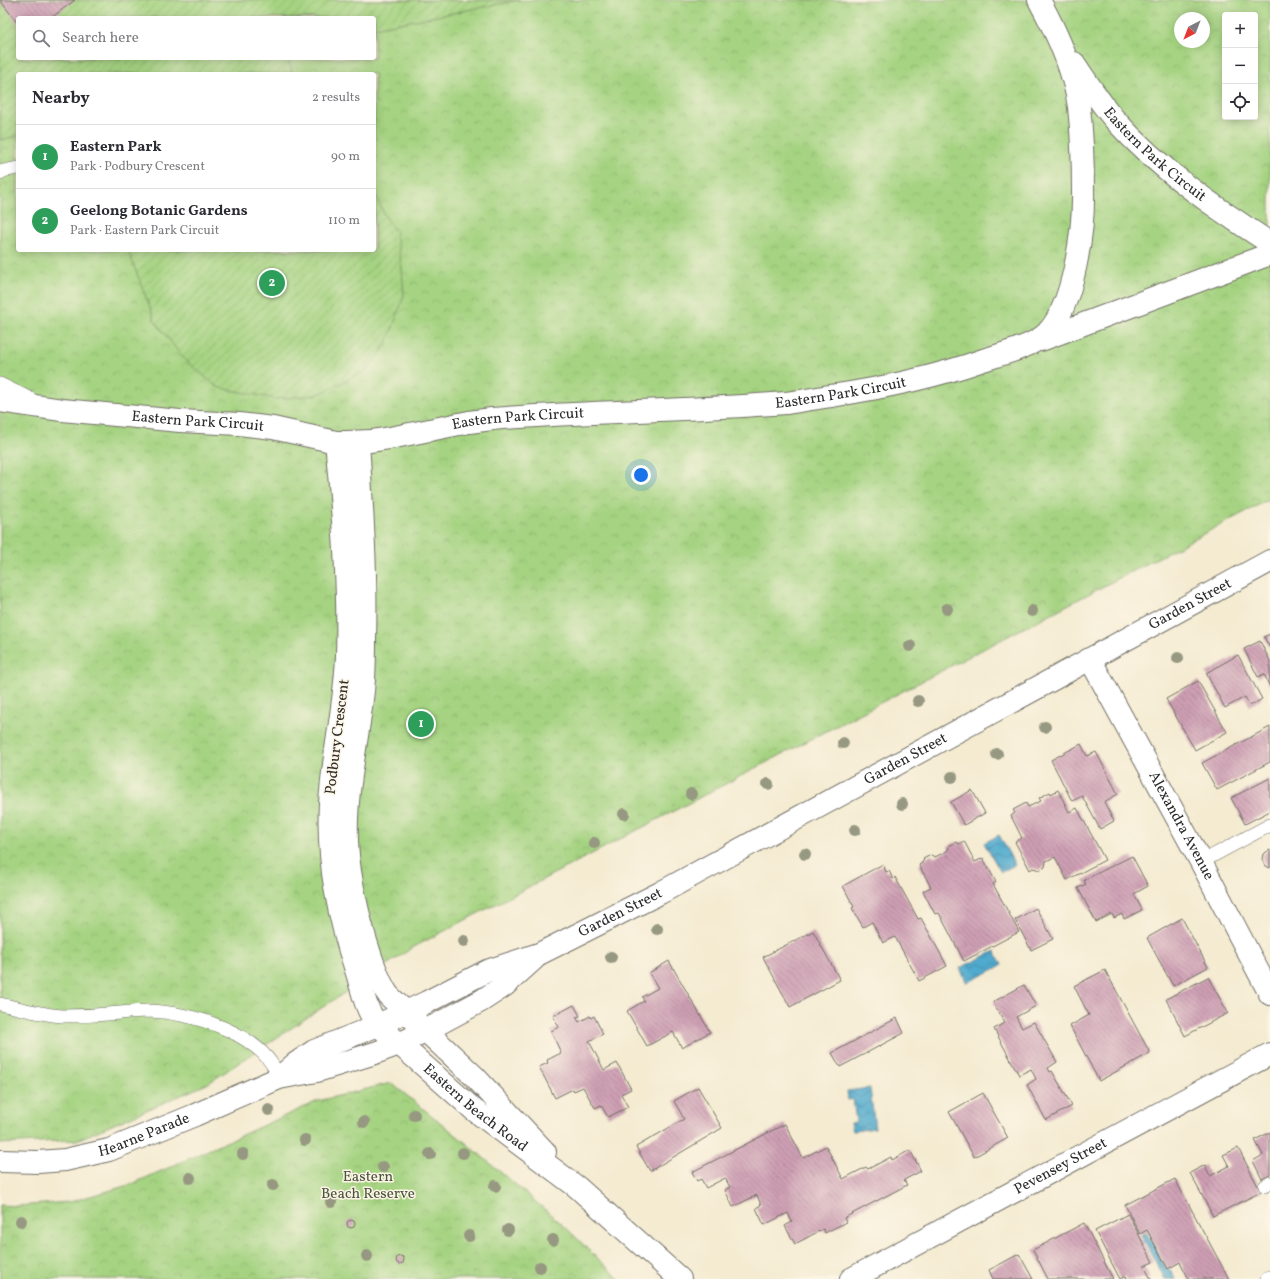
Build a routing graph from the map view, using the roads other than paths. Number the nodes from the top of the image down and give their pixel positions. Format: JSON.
{"nodes":[{"id":1,"x":1039,"y":0,"type":"edge"},
{"id":2,"x":1061,"y":45,"type":"junction"},
{"id":3,"x":16,"y":168,"type":"edge"},
{"id":4,"x":0,"y":173,"type":"edge"},
{"id":5,"x":1270,"y":243,"type":"edge"},
{"id":6,"x":1270,"y":254,"type":"edge"},
{"id":7,"x":1033,"y":342,"type":"junction"},
{"id":8,"x":0,"y":384,"type":"edge"},
{"id":9,"x":0,"y":401,"type":"edge"},
{"id":10,"x":62,"y":410,"type":"junction"},
{"id":11,"x":336,"y":442,"type":"junction"},
{"id":12,"x":358,"y":442,"type":"junction"},
{"id":13,"x":1270,"y":561,"type":"edge"},
{"id":14,"x":1090,"y":659,"type":"junction"},
{"id":15,"x":1270,"y":825,"type":"edge"},
{"id":16,"x":1201,"y":862,"type":"junction"},
{"id":17,"x":539,"y":954,"type":"junction"},
{"id":18,"x":1270,"y":994,"type":"edge"},
{"id":19,"x":0,"y":1004,"type":"edge"},
{"id":20,"x":405,"y":1013,"type":"junction"},
{"id":21,"x":378,"y":1025,"type":"junction"},
{"id":22,"x":425,"y":1031,"type":"junction"},
{"id":23,"x":399,"y":1044,"type":"junction"},
{"id":24,"x":1270,"y":1054,"type":"edge"},
{"id":25,"x":279,"y":1078,"type":"junction"},
{"id":26,"x":0,"y":1161,"type":"edge"},
{"id":27,"x":576,"y":1187,"type":"junction"},
{"id":28,"x":1270,"y":1277,"type":"edge"},
{"id":29,"x":680,"y":1279,"type":"edge"},
{"id":30,"x":851,"y":1279,"type":"edge"},
{"id":31,"x":1267,"y":1279,"type":"edge"}],
"edges":[{"from":1,"to":2,"type":"street","name":"Eastern Park Circuit"},
{"from":2,"to":5,"type":"street","name":"Eastern Park Circuit"},
{"from":2,"to":7,"type":"street","name":"Eastern Park Circuit"},
{"from":3,"to":4,"type":"lane"},
{"from":6,"to":7,"type":"street","name":"Eastern Park Circuit"},
{"from":7,"to":12,"type":"street","name":"Eastern Park Circuit"},
{"from":8,"to":10,"type":"lane"},
{"from":9,"to":10,"type":"street","name":"Eastern Park Circuit"},
{"from":10,"to":11,"type":"street","name":"Eastern Park Circuit"},
{"from":11,"to":12,"type":"street","name":"Eastern Park Circuit"},
{"from":11,"to":21,"type":"street","name":"Podbury Crescent"},
{"from":12,"to":20,"type":"street","name":"Podbury Crescent"},
{"from":13,"to":14,"type":"street","name":"Garden Street"},
{"from":14,"to":16,"type":"street","name":"Alexandra Avenue"},
{"from":14,"to":17,"type":"street","name":"Garden Street"},
{"from":15,"to":16,"type":"lane"},
{"from":16,"to":18,"type":"street","name":"Alexandra Avenue"},
{"from":17,"to":20,"type":"street","name":"Garden Street"},
{"from":17,"to":22,"type":"street","name":"Garden Street"},
{"from":19,"to":25,"type":"lane"},
{"from":20,"to":21,"type":"street","name":"Garden Street"},
{"from":20,"to":22,"type":"street","name":"Eastern Beach Road"},
{"from":21,"to":23,"type":"street","name":"Eastern Beach Road"},
{"from":21,"to":25,"type":"street","name":"Hearne Parade"},
{"from":22,"to":23,"type":"street","name":"Garden Street"},
{"from":22,"to":27,"type":"street","name":"Eastern Beach Road"},
{"from":23,"to":25,"type":"street","name":"Hearne Parade"},
{"from":23,"to":27,"type":"street","name":"Eastern Beach Road"},
{"from":24,"to":30,"type":"street","name":"Pevensey Street"},
{"from":25,"to":26,"type":"street","name":"Hearne Parade"},
{"from":27,"to":29,"type":"street","name":"Eastern Beach Road"},
{"from":28,"to":31,"type":"lane"}]}
